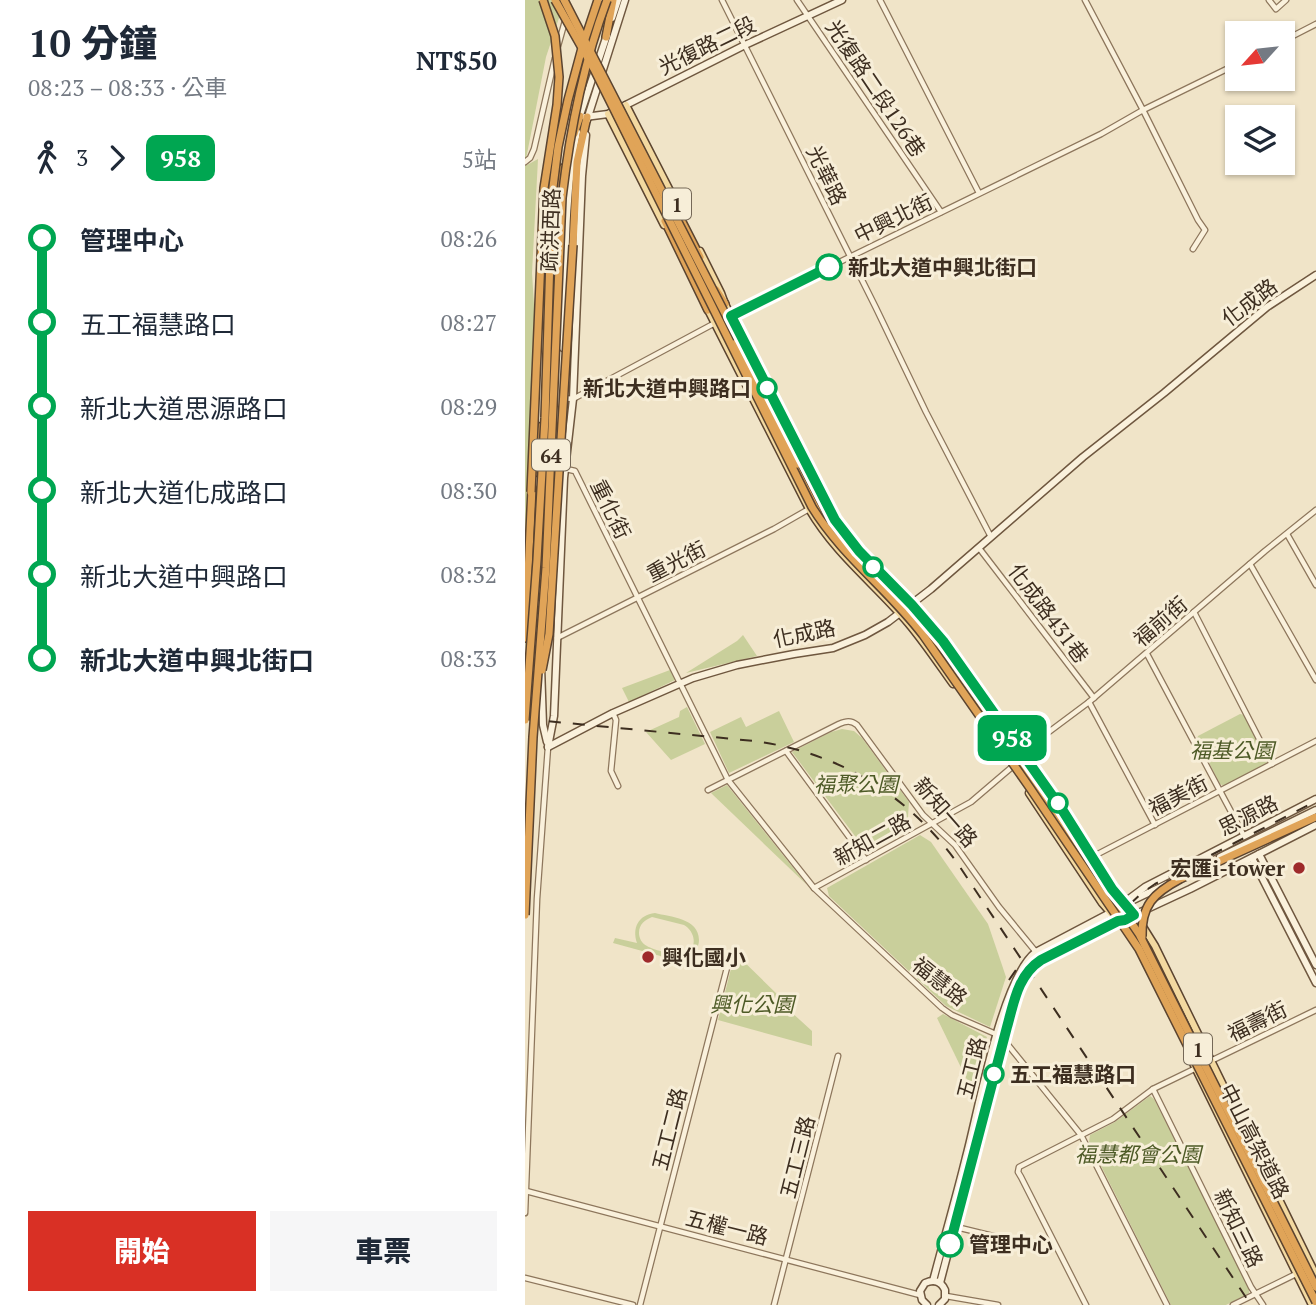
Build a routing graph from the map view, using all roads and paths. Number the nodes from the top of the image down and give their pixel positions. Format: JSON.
{"nodes":[{"id":1,"x":543,"y":0,"type":"edge"},
{"id":2,"x":555,"y":0,"type":"edge"},
{"id":3,"x":565,"y":0,"type":"edge"},
{"id":4,"x":571,"y":0,"type":"edge"},
{"id":5,"x":598,"y":0,"type":"edge"},
{"id":6,"x":613,"y":0,"type":"edge"},
{"id":7,"x":625,"y":0,"type":"edge"},
{"id":8,"x":722,"y":0,"type":"edge"},
{"id":9,"x":797,"y":0,"type":"edge"},
{"id":10,"x":842,"y":0,"type":"edge"},
{"id":11,"x":880,"y":0,"type":"edge"},
{"id":12,"x":1085,"y":0,"type":"edge"},
{"id":13,"x":1269,"y":0,"type":"edge"},
{"id":14,"x":1286,"y":0,"type":"edge"},
{"id":15,"x":808,"y":17,"type":"junction"},
{"id":16,"x":1316,"y":24,"type":"edge"},
{"id":17,"x":1295,"y":35,"type":"edge"},
{"id":18,"x":606,"y":37,"type":"joint"},
{"id":19,"x":745,"y":45,"type":"junction"},
{"id":20,"x":596,"y":67,"type":"junction"},
{"id":21,"x":1225,"y":70,"type":"edge"},
{"id":22,"x":627,"y":105,"type":"junction"},
{"id":23,"x":1143,"y":110,"type":"junction"},
{"id":24,"x":608,"y":114,"type":"junction"},
{"id":25,"x":583,"y":117,"type":"junction"},
{"id":26,"x":525,"y":162,"type":"edge"},
{"id":27,"x":979,"y":193,"type":"junction"},
{"id":28,"x":941,"y":212,"type":"junction"},
{"id":29,"x":1193,"y":249,"type":"dead end"},
{"id":30,"x":850,"y":257,"type":"junction"},
{"id":31,"x":697,"y":260,"type":"junction"},
{"id":32,"x":1316,"y":275,"type":"edge"},
{"id":33,"x":725,"y":304,"type":"junction"},
{"id":34,"x":708,"y":310,"type":"junction"},
{"id":35,"x":731,"y":316,"type":"junction"},
{"id":36,"x":715,"y":323,"type":"junction"},
{"id":37,"x":563,"y":398,"type":"junction"},
{"id":38,"x":573,"y":399,"type":"junction"},
{"id":39,"x":565,"y":469,"type":"junction"},
{"id":40,"x":531,"y":492,"type":"junction"},
{"id":41,"x":809,"y":509,"type":"junction"},
{"id":42,"x":1316,"y":510,"type":"edge"},
{"id":43,"x":1287,"y":534,"type":"junction"},
{"id":44,"x":991,"y":538,"type":"junction"},
{"id":45,"x":979,"y":548,"type":"junction"},
{"id":46,"x":1250,"y":564,"type":"junction"},
{"id":47,"x":874,"y":568,"type":"junction"},
{"id":48,"x":1316,"y":584,"type":"edge"},
{"id":49,"x":638,"y":598,"type":"junction"},
{"id":50,"x":912,"y":605,"type":"junction"},
{"id":51,"x":1194,"y":612,"type":"junction"},
{"id":52,"x":899,"y":614,"type":"junction"},
{"id":53,"x":909,"y":617,"type":"junction"},
{"id":54,"x":525,"y":638,"type":"edge"},
{"id":55,"x":557,"y":638,"type":"junction"},
{"id":56,"x":525,"y":643,"type":"edge"},
{"id":57,"x":1147,"y":654,"type":"junction"},
{"id":58,"x":1316,"y":680,"type":"edge"},
{"id":59,"x":680,"y":684,"type":"junction"},
{"id":60,"x":1091,"y":700,"type":"junction"},
{"id":61,"x":535,"y":709,"type":"junction"},
{"id":62,"x":613,"y":713,"type":"junction"},
{"id":63,"x":525,"y":720,"type":"edge"},
{"id":64,"x":1316,"y":741,"type":"edge"},
{"id":65,"x":548,"y":747,"type":"junction"},
{"id":66,"x":786,"y":751,"type":"junction"},
{"id":67,"x":1022,"y":752,"type":"junction"},
{"id":68,"x":1272,"y":764,"type":"junction"},
{"id":69,"x":1012,"y":767,"type":"junction"},
{"id":70,"x":728,"y":780,"type":"junction"},
{"id":71,"x":618,"y":786,"type":"dead end"},
{"id":72,"x":708,"y":790,"type":"dead end"},
{"id":73,"x":1220,"y":791,"type":"junction"},
{"id":74,"x":1316,"y":799,"type":"edge"},
{"id":75,"x":1316,"y":810,"type":"edge"},
{"id":76,"x":1316,"y":817,"type":"edge"},
{"id":77,"x":932,"y":824,"type":"junction"},
{"id":78,"x":1155,"y":825,"type":"junction"},
{"id":79,"x":1316,"y":825,"type":"edge"},
{"id":80,"x":1244,"y":836,"type":"junction"},
{"id":81,"x":1259,"y":854,"type":"junction"},
{"id":82,"x":1092,"y":857,"type":"junction"},
{"id":83,"x":1252,"y":858,"type":"junction"},
{"id":84,"x":866,"y":860,"type":"junction"},
{"id":85,"x":814,"y":888,"type":"junction"},
{"id":86,"x":1124,"y":904,"type":"junction"},
{"id":87,"x":1113,"y":912,"type":"junction"},
{"id":88,"x":525,"y":915,"type":"edge"},
{"id":89,"x":1134,"y":915,"type":"junction"},
{"id":90,"x":1121,"y":920,"type":"junction"},
{"id":91,"x":1036,"y":952,"type":"junction"},
{"id":92,"x":729,"y":960,"type":"dead end"},
{"id":93,"x":1316,"y":965,"type":"edge"},
{"id":94,"x":1316,"y":983,"type":"edge"},
{"id":95,"x":1165,"y":1000,"type":"junction"},
{"id":96,"x":1316,"y":1010,"type":"edge"},
{"id":97,"x":997,"y":1034,"type":"junction"},
{"id":98,"x":1004,"y":1039,"type":"junction"},
{"id":99,"x":838,"y":1056,"type":"dead end"},
{"id":100,"x":1211,"y":1061,"type":"junction"},
{"id":101,"x":1198,"y":1067,"type":"junction"},
{"id":102,"x":1153,"y":1089,"type":"junction"},
{"id":103,"x":1081,"y":1135,"type":"junction"},
{"id":104,"x":526,"y":1191,"type":"edge"},
{"id":105,"x":525,"y":1213,"type":"edge"},
{"id":106,"x":661,"y":1226,"type":"junction"},
{"id":107,"x":951,"y":1226,"type":"junction"},
{"id":108,"x":1026,"y":1244,"type":"dead end"},
{"id":109,"x":787,"y":1259,"type":"junction"},
{"id":110,"x":1314,"y":1265,"type":"edge"},
{"id":111,"x":1300,"y":1272,"type":"junction"},
{"id":112,"x":1316,"y":1275,"type":"edge"},
{"id":113,"x":525,"y":1278,"type":"edge"},
{"id":114,"x":937,"y":1282,"type":"junction"},
{"id":115,"x":1316,"y":1287,"type":"edge"},
{"id":116,"x":1255,"y":1294,"type":"junction"},
{"id":117,"x":920,"y":1295,"type":"junction"},
{"id":118,"x":1316,"y":1295,"type":"edge"},
{"id":119,"x":946,"y":1296,"type":"junction"},
{"id":120,"x":1314,"y":1304,"type":"edge"},
{"id":121,"x":633,"y":1305,"type":"edge"},
{"id":122,"x":640,"y":1305,"type":"edge"},
{"id":123,"x":774,"y":1305,"type":"edge"},
{"id":124,"x":927,"y":1305,"type":"edge"},
{"id":125,"x":939,"y":1305,"type":"edge"},
{"id":126,"x":998,"y":1305,"type":"edge"},
{"id":127,"x":1086,"y":1305,"type":"edge"},
{"id":128,"x":1167,"y":1305,"type":"edge"},
{"id":129,"x":1233,"y":1305,"type":"edge"},
{"id":130,"x":1263,"y":1305,"type":"edge"}],
"edges":[{"from":1,"to":40,"type":"highway","bridge":true},
{"from":2,"to":20,"type":"highway","number":"1","bridge":true},
{"from":3,"to":20,"type":"highway","number":"1","bridge":true},
{"from":4,"to":26,"type":"street"},
{"from":5,"to":63,"type":"highway","number":"64","bridge":true},
{"from":6,"to":18,"type":"highway"},
{"from":6,"to":61,"type":"highway","number":"64","bridge":true},
{"from":7,"to":25,"type":"street","name":"疏洪西路"},
{"from":8,"to":19,"type":"street","name":"光華路"},
{"from":9,"to":15,"type":"street","name":"光復路二段126巷"},
{"from":10,"to":15,"type":"street","name":"光復路二段"},
{"from":11,"to":27,"type":"street"},
{"from":12,"to":23,"type":"street"},
{"from":13,"to":14,"type":"street"},
{"from":15,"to":19,"type":"street","name":"光復路二段"},
{"from":15,"to":28,"type":"street","name":"光復路二段126巷"},
{"from":16,"to":17,"type":"street"},
{"from":18,"to":25,"type":"street","name":"疏洪西路"},
{"from":19,"to":22,"type":"street","name":"光復路二段"},
{"from":19,"to":30,"type":"street","name":"光華路"},
{"from":20,"to":31,"type":"highway","name":"中山高架道路","number":"1","bridge":true},
{"from":20,"to":33,"type":"highway","bridge":true},
{"from":20,"to":34,"type":"highway","bridge":true},
{"from":20,"to":53,"type":"highway","name":"中山高架道路","number":"1","bridge":true},
{"from":21,"to":23,"type":"street","name":"中興北街"},
{"from":22,"to":24,"type":"street","name":"光復路二段"},
{"from":22,"to":33,"type":"main road","number":"1"},
{"from":23,"to":27,"type":"street","name":"中興北街"},
{"from":23,"to":29,"type":"street"},
{"from":24,"to":25,"type":"street","name":"光復路二段"},
{"from":24,"to":34,"type":"main road","number":"1"},
{"from":25,"to":37,"type":"street","name":"疏洪西路"},
{"from":25,"to":38,"type":"street","name":"疏洪西路"},
{"from":25,"to":40,"type":"highway","bridge":true},
{"from":25,"to":61,"type":"highway","bridge":true},
{"from":27,"to":28,"type":"street","name":"中興北街"},
{"from":28,"to":30,"type":"street","name":"中興北街"},
{"from":30,"to":35,"type":"street","name":"中興北街"},
{"from":30,"to":44,"type":"street","name":"光華路"},
{"from":31,"to":47,"type":"highway","bridge":true},
{"from":31,"to":115,"type":"highway","name":"中山高架道路","number":"1","bridge":true},
{"from":32,"to":44,"type":"street","name":"化成路"},
{"from":33,"to":35,"type":"main road","number":"1"},
{"from":34,"to":36,"type":"main road","number":"1"},
{"from":35,"to":36,"type":"street","name":"中興北街"},
{"from":35,"to":47,"type":"main road","number":"1"},
{"from":36,"to":38,"type":"street","name":"中興北街"},
{"from":36,"to":41,"type":"main road","number":"1"},
{"from":37,"to":38,"type":"street"},
{"from":37,"to":39,"type":"street","name":"疏洪西路"},
{"from":38,"to":39,"type":"street","name":"疏洪西路"},
{"from":39,"to":49,"type":"street","name":"重化街"},
{"from":39,"to":55,"type":"street","name":"疏洪西路"},
{"from":40,"to":54,"type":"highway"},
{"from":41,"to":49,"type":"street","name":"重光街"},
{"from":41,"to":52,"type":"main road","number":"1"},
{"from":42,"to":43,"type":"street","name":"福前街"},
{"from":43,"to":46,"type":"street","name":"福前街"},
{"from":43,"to":48,"type":"street"},
{"from":44,"to":45,"type":"street","name":"化成路"},
{"from":45,"to":50,"type":"street","name":"化成路"},
{"from":45,"to":60,"type":"street","name":"化成路431巷"},
{"from":46,"to":51,"type":"street","name":"福前街"},
{"from":46,"to":58,"type":"street"},
{"from":47,"to":50,"type":"main road","number":"1"},
{"from":49,"to":55,"type":"street","name":"重光街"},
{"from":49,"to":59,"type":"street","name":"重化街"},
{"from":50,"to":52,"type":"street","name":"化成路"},
{"from":50,"to":67,"type":"main road","number":"1"},
{"from":51,"to":57,"type":"street","name":"福前街"},
{"from":51,"to":68,"type":"street"},
{"from":52,"to":59,"type":"street","name":"化成路"},
{"from":52,"to":69,"type":"main road","number":"1"},
{"from":53,"to":87,"type":"highway","bridge":true},
{"from":53,"to":95,"type":"highway","name":"中山高架道路","number":"1","bridge":true},
{"from":55,"to":65,"type":"street","name":"疏洪西路"},
{"from":56,"to":65,"type":"street"},
{"from":57,"to":60,"type":"street","name":"福前街"},
{"from":57,"to":73,"type":"street"},
{"from":59,"to":62,"type":"street","name":"化成路"},
{"from":59,"to":70,"type":"street","name":"福慧路"},
{"from":60,"to":67,"type":"street","name":"福前街"},
{"from":60,"to":78,"type":"street","name":"化成路431巷"},
{"from":61,"to":88,"type":"highway","number":"64","bridge":true},
{"from":62,"to":65,"type":"street","name":"化成路"},
{"from":62,"to":71,"type":"street"},
{"from":64,"to":68,"type":"street","name":"福美街"},
{"from":65,"to":104,"type":"street"},
{"from":66,"to":70,"type":"street","name":"新知一路"},
{"from":66,"to":77,"type":"street","name":"新知一路"},
{"from":66,"to":84,"type":"street"},
{"from":67,"to":82,"type":"main road","number":"1"},
{"from":68,"to":73,"type":"street","name":"福美街"},
{"from":69,"to":77,"type":"street","name":"新知二路"},
{"from":69,"to":87,"type":"main road","number":"1"},
{"from":70,"to":72,"type":"street","name":"新知一路"},
{"from":70,"to":85,"type":"street","name":"福慧路"},
{"from":73,"to":78,"type":"street","name":"福美街"},
{"from":73,"to":80,"type":"street"},
{"from":74,"to":80,"type":"street","name":"思源路"},
{"from":75,"to":86,"type":"street","name":"思源路"},
{"from":76,"to":95,"type":"highway","bridge":true},
{"from":77,"to":84,"type":"street","name":"新知二路"},
{"from":77,"to":91,"type":"street","name":"新知一路"},
{"from":78,"to":82,"type":"street","name":"福美街"},
{"from":79,"to":81,"type":"street","name":"思源路"},
{"from":80,"to":86,"type":"street","name":"思源路"},
{"from":81,"to":83,"type":"street","name":"思源路"},
{"from":81,"to":93,"type":"street"},
{"from":82,"to":86,"type":"main road","number":"1"},
{"from":83,"to":89,"type":"street","name":"思源路"},
{"from":83,"to":94,"type":"street"},
{"from":84,"to":85,"type":"street","name":"新知二路"},
{"from":85,"to":97,"type":"street","name":"福慧路"},
{"from":86,"to":87,"type":"street","name":"思源路"},
{"from":86,"to":89,"type":"main road","number":"1"},
{"from":86,"to":90,"type":"main road","number":"1"},
{"from":87,"to":90,"type":"highway"},
{"from":87,"to":91,"type":"street","name":"五工路"},
{"from":89,"to":90,"type":"street","name":"思源路"},
{"from":89,"to":100,"type":"main road","number":"1"},
{"from":90,"to":98,"type":"street","name":"五工路"},
{"from":90,"to":101,"type":"main road","number":"1"},
{"from":91,"to":97,"type":"street","name":"五工路"},
{"from":92,"to":106,"type":"street","name":"五工二路"},
{"from":95,"to":120,"type":"highway","name":"中山高架道路","number":"1","bridge":true},
{"from":96,"to":100,"type":"street","name":"福壽街"},
{"from":97,"to":98,"type":"street","name":"福慧路"},
{"from":97,"to":107,"type":"street","name":"五工路"},
{"from":98,"to":103,"type":"street","name":"福慧路"},
{"from":98,"to":107,"type":"street","name":"五工路"},
{"from":99,"to":109,"type":"street","name":"五工三路"},
{"from":100,"to":101,"type":"street","name":"福壽街"},
{"from":100,"to":110,"type":"main road","number":"1"},
{"from":101,"to":102,"type":"street","name":"福壽街"},
{"from":101,"to":111,"type":"main road","number":"1"},
{"from":102,"to":103,"type":"street","name":"福壽街"},
{"from":102,"to":116,"type":"street","name":"新知三路"},
{"from":103,"to":127,"type":"street","name":"福壽街"},
{"from":103,"to":128,"type":"street","name":"福慧路"},
{"from":104,"to":105,"type":"street"},
{"from":104,"to":106,"type":"street","name":"五權一路"},
{"from":106,"to":109,"type":"street","name":"五權一路"},
{"from":106,"to":122,"type":"street","name":"五工二路"},
{"from":107,"to":108,"type":"street"},
{"from":107,"to":114,"type":"street","name":"五工路"},
{"from":109,"to":117,"type":"street","name":"五權一路"},
{"from":109,"to":123,"type":"street","name":"五工三路"},
{"from":110,"to":111,"type":"street"},
{"from":110,"to":112,"type":"main road","number":"1"},
{"from":111,"to":116,"type":"street"},
{"from":111,"to":118,"type":"main road","number":"1"},
{"from":111,"to":120,"type":"main road","number":"1"},
{"from":113,"to":121,"type":"street"},
{"from":114,"to":117,"type":"street"},
{"from":114,"to":119,"type":"street"},
{"from":116,"to":129,"type":"street"},
{"from":116,"to":130,"type":"street","name":"新知三路"},
{"from":117,"to":124,"type":"street"},
{"from":119,"to":125,"type":"street"},
{"from":119,"to":126,"type":"street"}]}
